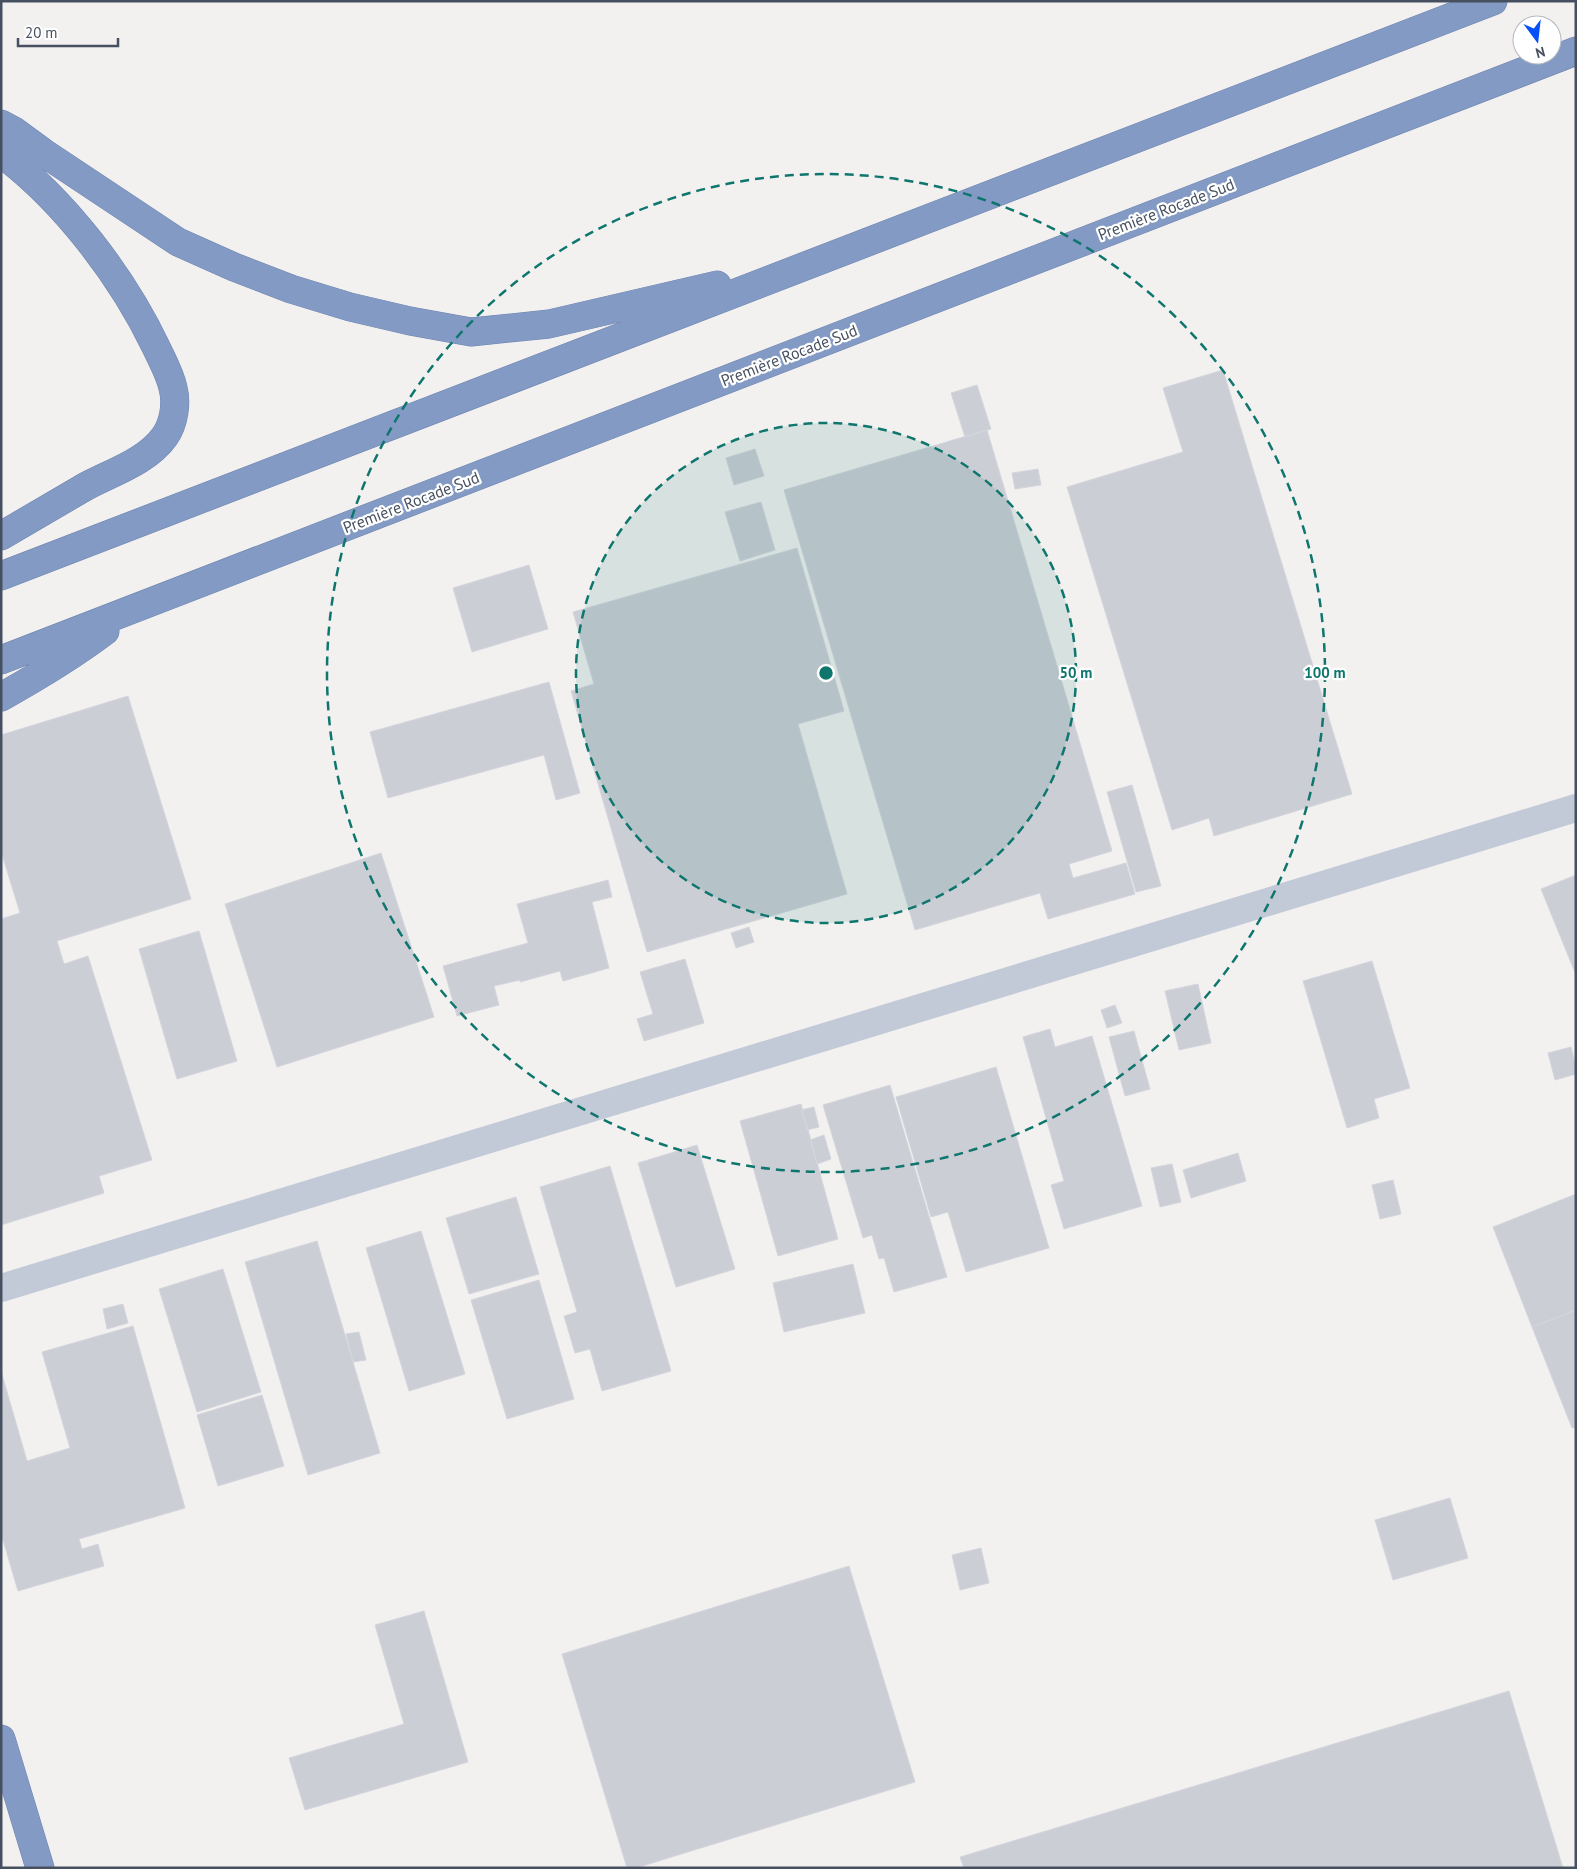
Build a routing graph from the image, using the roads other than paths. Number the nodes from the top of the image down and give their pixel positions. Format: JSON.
{"nodes":[{"id":1,"x":1493,"y":1,"type":"edge"},
{"id":2,"x":1576,"y":51,"type":"edge"},
{"id":3,"x":1,"y":124,"type":"edge"},
{"id":4,"x":1,"y":153,"type":"edge"},
{"id":5,"x":844,"y":252,"type":"junction"},
{"id":6,"x":1,"y":536,"type":"edge"},
{"id":7,"x":1,"y":576,"type":"edge"},
{"id":8,"x":134,"y":609,"type":"junction"},
{"id":9,"x":1,"y":660,"type":"edge"},
{"id":10,"x":1,"y":697,"type":"edge"},
{"id":11,"x":1576,"y":808,"type":"edge"},
{"id":12,"x":1,"y":1288,"type":"edge"},
{"id":13,"x":1,"y":1739,"type":"edge"},
{"id":14,"x":40,"y":1868,"type":"edge"}],
"edges":[{"from":1,"to":5,"type":"highway"},
{"from":2,"to":8,"type":"highway","name":"Première Rocade Sud"},
{"from":3,"to":5,"type":"highway"},
{"from":4,"to":6,"type":"highway"},
{"from":5,"to":7,"type":"highway"},
{"from":8,"to":9,"type":"highway","name":"Première Rocade Sud"},
{"from":8,"to":10,"type":"highway"},
{"from":11,"to":12,"type":"street"},
{"from":13,"to":14,"type":"highway"}]}
